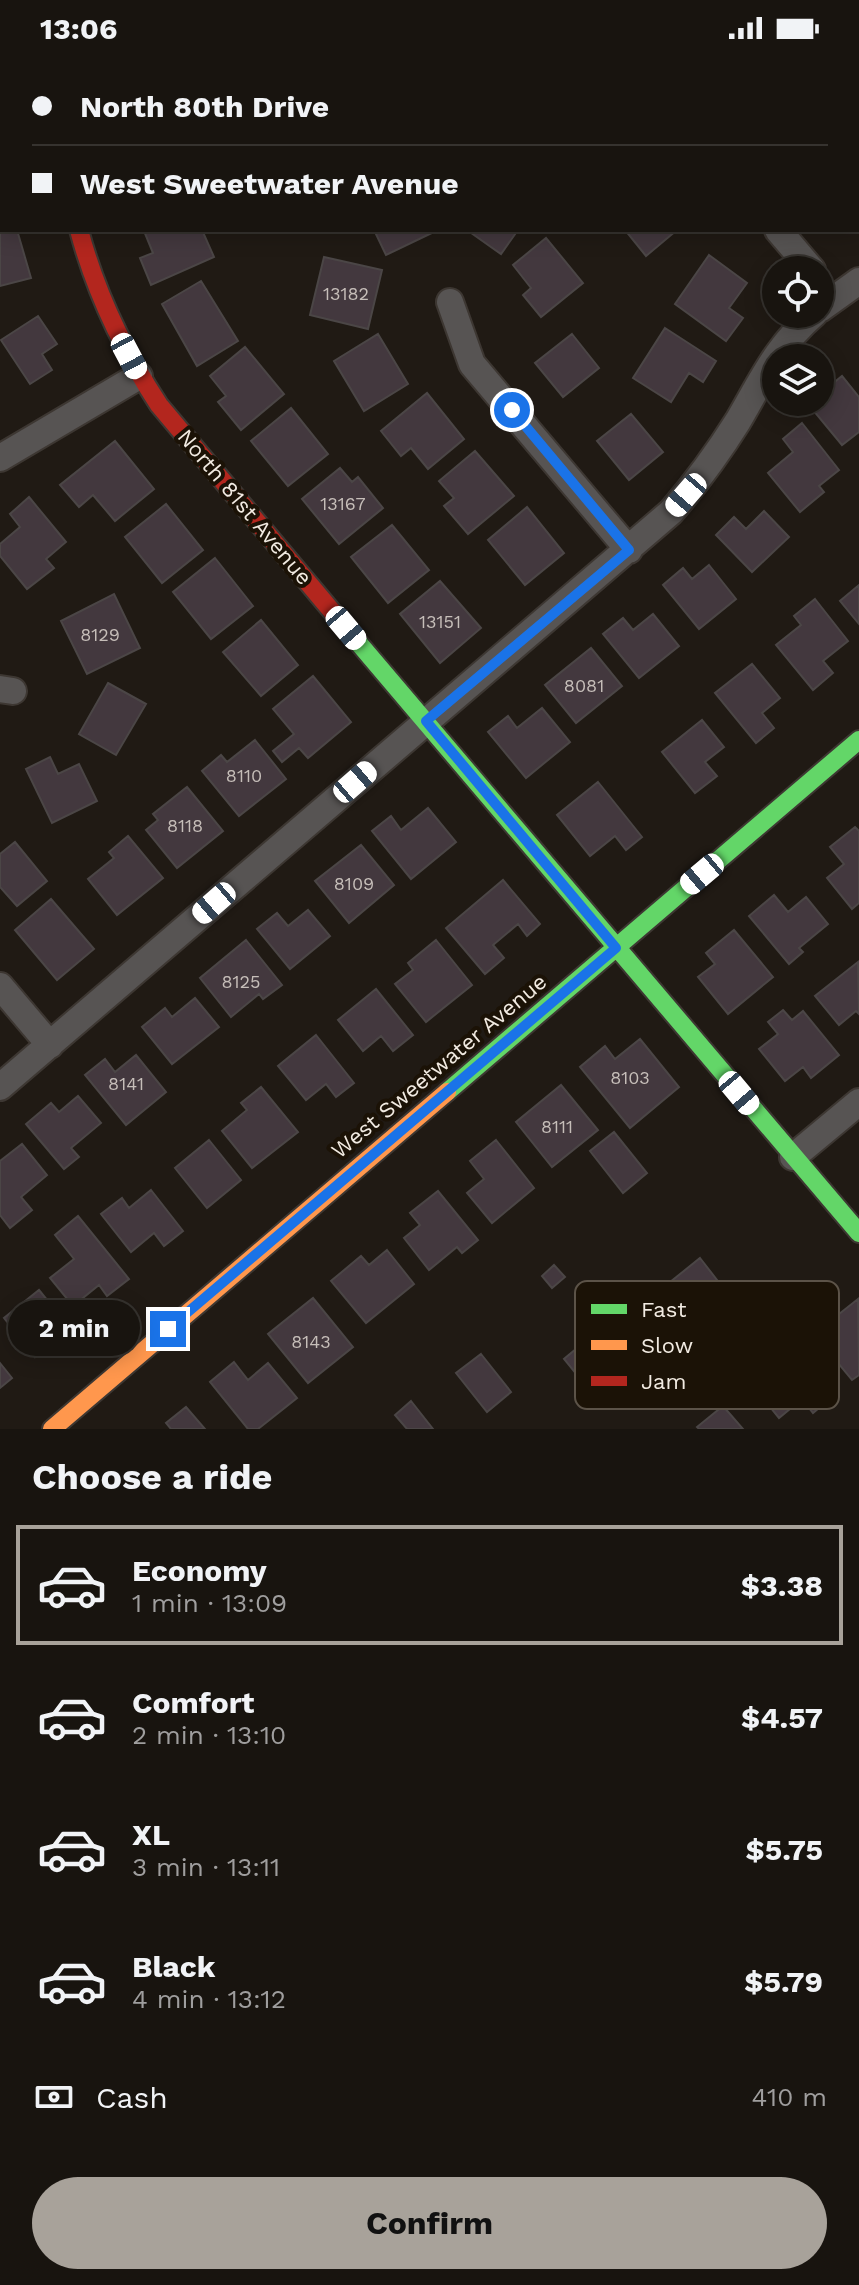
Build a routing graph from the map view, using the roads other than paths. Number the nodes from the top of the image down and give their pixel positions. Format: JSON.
{"nodes":[{"id":1,"x":79,"y":232,"type":"edge"},
{"id":2,"x":780,"y":232,"type":"edge"},
{"id":3,"x":800,"y":256,"type":"edge"},
{"id":4,"x":859,"y":281,"type":"edge"},
{"id":5,"x":834,"y":291,"type":"edge"},
{"id":6,"x":450,"y":302,"type":"dead end"},
{"id":7,"x":798,"y":328,"type":"edge"},
{"id":8,"x":139,"y":376,"type":"junction"},
{"id":9,"x":0,"y":458,"type":"edge"},
{"id":10,"x":629,"y":550,"type":"junction"},
{"id":11,"x":426,"y":721,"type":"junction"},
{"id":12,"x":859,"y":740,"type":"edge"},
{"id":13,"x":616,"y":948,"type":"junction"},
{"id":14,"x":0,"y":986,"type":"edge"},
{"id":15,"x":50,"y":1045,"type":"junction"},
{"id":16,"x":0,"y":1087,"type":"edge"},
{"id":17,"x":859,"y":1102,"type":"edge"},
{"id":18,"x":793,"y":1157,"type":"junction"},
{"id":19,"x":859,"y":1233,"type":"edge"},
{"id":20,"x":52,"y":1429,"type":"edge"}],
"edges":[{"from":1,"to":8,"type":"street","name":"North 81st Avenue"},
{"from":2,"to":3,"type":"street"},
{"from":4,"to":5,"type":"street"},
{"from":6,"to":10,"type":"street"},
{"from":7,"to":10,"type":"street"},
{"from":8,"to":9,"type":"street"},
{"from":8,"to":11,"type":"street","name":"North 81st Avenue"},
{"from":10,"to":11,"type":"street"},
{"from":11,"to":13,"type":"street","name":"North 81st Avenue"},
{"from":11,"to":15,"type":"street"},
{"from":12,"to":13,"type":"street","name":"West Sweetwater Avenue"},
{"from":13,"to":18,"type":"street","name":"North 81st Avenue"},
{"from":13,"to":20,"type":"street","name":"West Sweetwater Avenue"},
{"from":14,"to":15,"type":"street"},
{"from":15,"to":16,"type":"street"},
{"from":17,"to":18,"type":"street"},
{"from":18,"to":19,"type":"street","name":"North 81st Avenue"}]}
